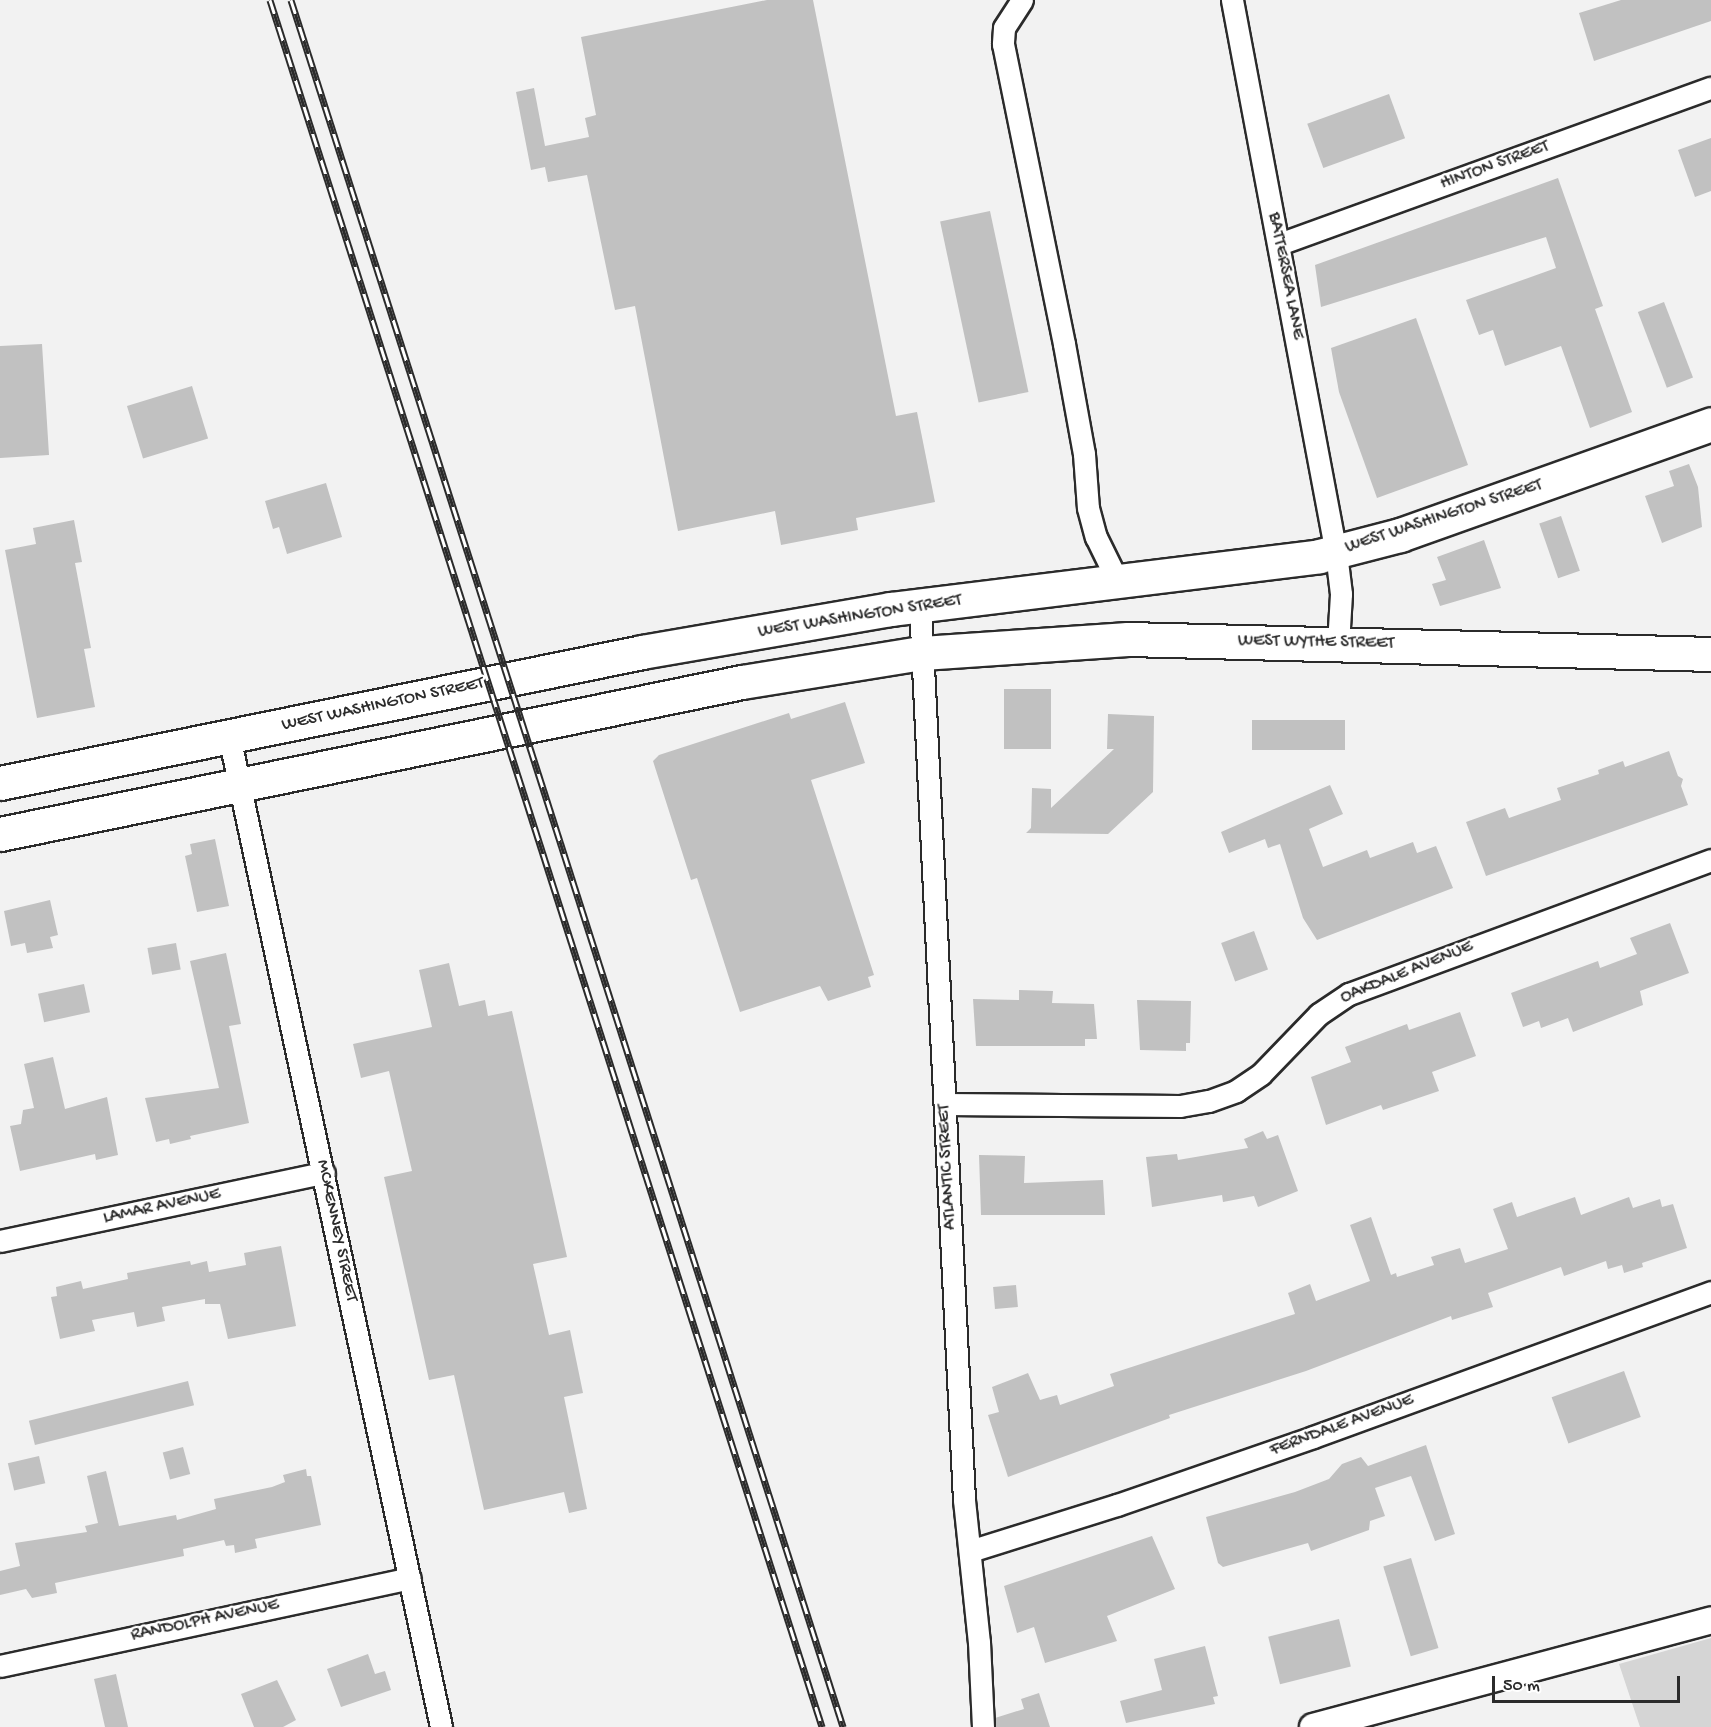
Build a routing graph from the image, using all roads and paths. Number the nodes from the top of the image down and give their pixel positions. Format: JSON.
{"nodes":[{"id":1,"x":1022,"y":0,"type":"edge"},
{"id":2,"x":1232,"y":0,"type":"edge"},
{"id":3,"x":1711,"y":88,"type":"edge"},
{"id":4,"x":1279,"y":244,"type":"junction"},
{"id":5,"x":1711,"y":424,"type":"edge"},
{"id":6,"x":1336,"y":553,"type":"junction"},
{"id":7,"x":1119,"y":584,"type":"junction"},
{"id":8,"x":920,"y":606,"type":"junction"},
{"id":9,"x":1338,"y":644,"type":"junction"},
{"id":10,"x":922,"y":654,"type":"junction"},
{"id":11,"x":1711,"y":654,"type":"edge"},
{"id":12,"x":229,"y":736,"type":"junction"},
{"id":13,"x":239,"y":782,"type":"junction"},
{"id":14,"x":0,"y":783,"type":"edge"},
{"id":15,"x":0,"y":834,"type":"edge"},
{"id":16,"x":1711,"y":860,"type":"edge"},
{"id":17,"x":945,"y":1104,"type":"junction"},
{"id":18,"x":324,"y":1173,"type":"junction"},
{"id":19,"x":0,"y":1241,"type":"edge"},
{"id":20,"x":1711,"y":1292,"type":"edge"},
{"id":21,"x":970,"y":1551,"type":"junction"},
{"id":22,"x":410,"y":1578,"type":"junction"},
{"id":23,"x":1711,"y":1620,"type":"edge"},
{"id":24,"x":0,"y":1666,"type":"edge"},
{"id":25,"x":1325,"y":1725,"type":"edge"},
{"id":26,"x":441,"y":1727,"type":"edge"},
{"id":27,"x":982,"y":1727,"type":"edge"}],
"edges":[{"from":1,"to":7,"type":"street"},
{"from":2,"to":4,"type":"street","name":"BATTERSEA LANE"},
{"from":3,"to":4,"type":"street","name":"HINTON STREET"},
{"from":4,"to":6,"type":"street","name":"BATTERSEA LANE"},
{"from":5,"to":6,"type":"main road","name":"WEST WASHINGTON STREET"},
{"from":6,"to":7,"type":"main road","name":"WEST WASHINGTON STREET"},
{"from":6,"to":9,"type":"street","name":"BATTERSEA LANE"},
{"from":7,"to":8,"type":"main road","name":"WEST WASHINGTON STREET"},
{"from":8,"to":10,"type":"street","name":"ATLANTIC STREET"},
{"from":8,"to":12,"type":"main road","name":"WEST WASHINGTON STREET"},
{"from":9,"to":10,"type":"main road","name":"WEST WYTHE STREET"},
{"from":9,"to":11,"type":"main road","name":"WEST WYTHE STREET"},
{"from":10,"to":13,"type":"main road"},
{"from":10,"to":17,"type":"street","name":"ATLANTIC STREET"},
{"from":12,"to":13,"type":"street","name":"MCKENNEY STREET"},
{"from":12,"to":14,"type":"main road","name":"WEST WASHINGTON STREET"},
{"from":13,"to":15,"type":"main road"},
{"from":13,"to":18,"type":"street","name":"MCKENNEY STREET"},
{"from":16,"to":17,"type":"street","name":"OAKDALE AVENUE"},
{"from":17,"to":21,"type":"street","name":"ATLANTIC STREET"},
{"from":18,"to":19,"type":"street","name":"LAMAR AVENUE"},
{"from":18,"to":22,"type":"street","name":"MCKENNEY STREET"},
{"from":20,"to":21,"type":"street","name":"FERNDALE AVENUE"},
{"from":21,"to":27,"type":"street","name":"ATLANTIC STREET"},
{"from":22,"to":24,"type":"street","name":"RANDOLPH AVENUE"},
{"from":22,"to":26,"type":"street","name":"MCKENNEY STREET"},
{"from":23,"to":25,"type":"street"}]}
